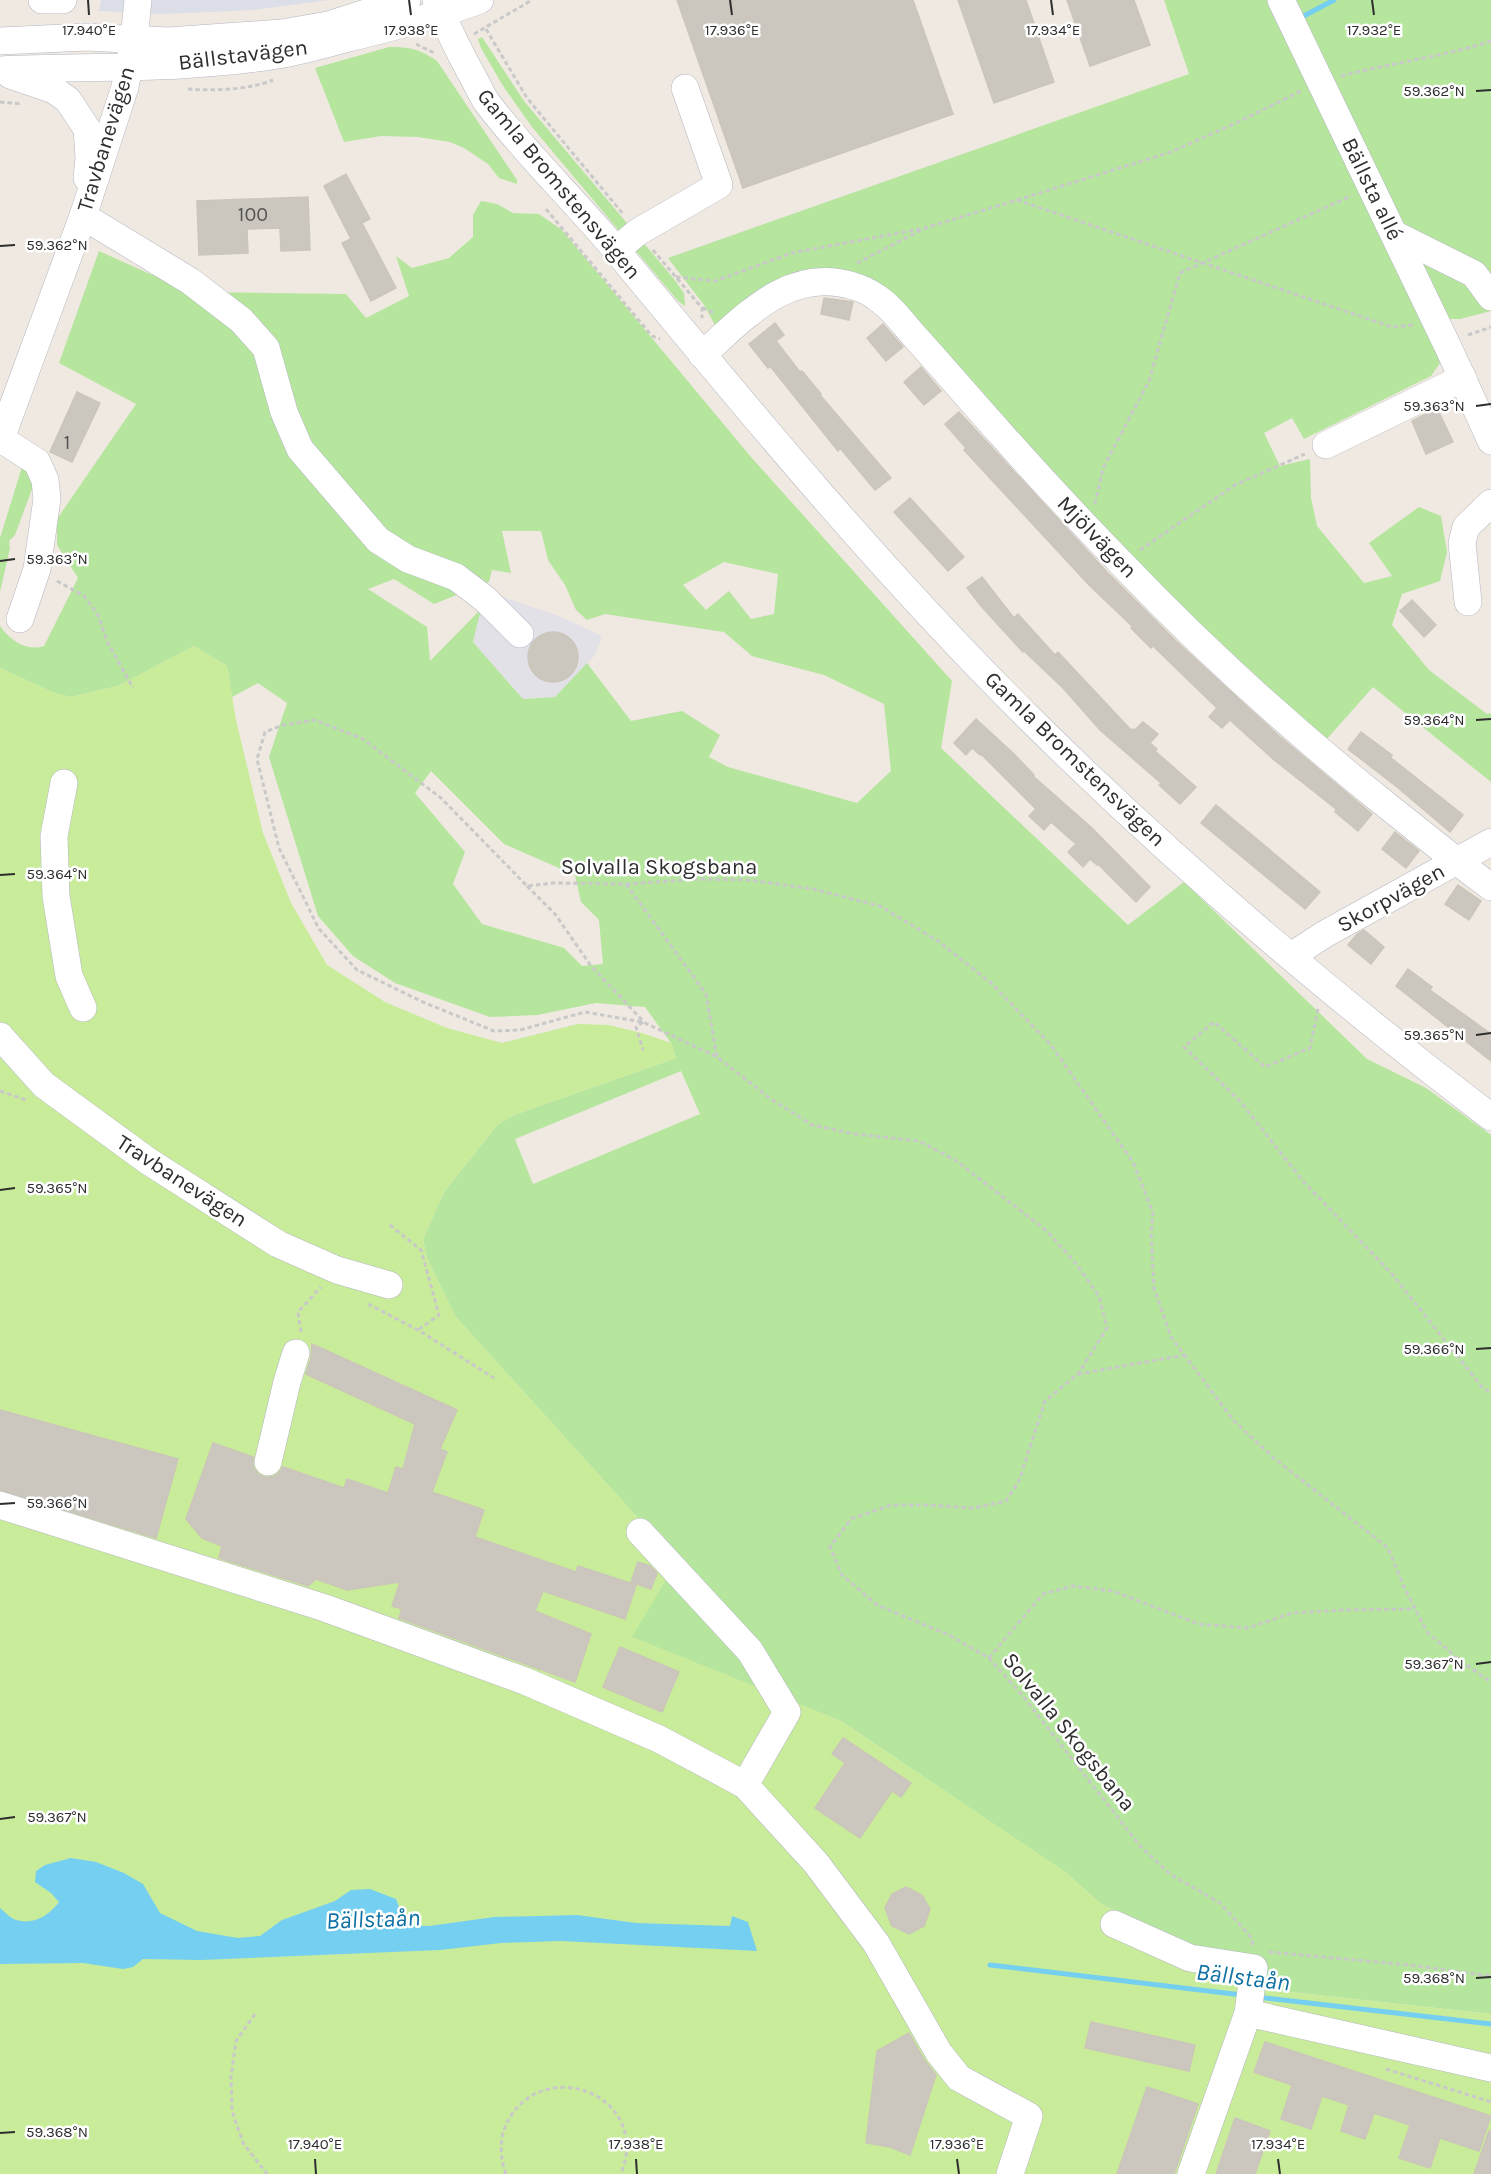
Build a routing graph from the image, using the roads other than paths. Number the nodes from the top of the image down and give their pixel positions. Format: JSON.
{"nodes":[{"id":1,"x":42,"y":0,"type":"edge"},
{"id":2,"x":63,"y":0,"type":"edge"},
{"id":3,"x":138,"y":0,"type":"edge"},
{"id":4,"x":407,"y":0,"type":"edge"},
{"id":5,"x":480,"y":0,"type":"edge"},
{"id":6,"x":1281,"y":0,"type":"edge"},
{"id":7,"x":439,"y":7,"type":"edge"},
{"id":8,"x":134,"y":39,"type":"junction"},
{"id":9,"x":0,"y":41,"type":"edge"},
{"id":10,"x":130,"y":67,"type":"junction"},
{"id":11,"x":0,"y":71,"type":"edge"},
{"id":12,"x":685,"y":88,"type":"dead end"},
{"id":13,"x":82,"y":216,"type":"junction"},
{"id":14,"x":1394,"y":234,"type":"junction"},
{"id":15,"x":616,"y":250,"type":"junction"},
{"id":16,"x":1491,"y":297,"type":"edge"},
{"id":17,"x":702,"y":355,"type":"junction"},
{"id":18,"x":1463,"y":378,"type":"junction"},
{"id":19,"x":0,"y":440,"type":"edge"},
{"id":20,"x":1491,"y":441,"type":"edge"},
{"id":21,"x":1326,"y":445,"type":"road end"},
{"id":22,"x":1491,"y":503,"type":"edge"},
{"id":23,"x":1467,"y":602,"type":"dead end"},
{"id":24,"x":20,"y":619,"type":"dead end"},
{"id":25,"x":520,"y":634,"type":"dead end"},
{"id":26,"x":64,"y":783,"type":"dead end"},
{"id":27,"x":1491,"y":842,"type":"edge"},
{"id":28,"x":1455,"y":862,"type":"junction"},
{"id":29,"x":1491,"y":887,"type":"edge"},
{"id":30,"x":1291,"y":956,"type":"junction"},
{"id":31,"x":69,"y":976,"type":"junction"},
{"id":32,"x":96,"y":984,"type":"dead end"},
{"id":33,"x":83,"y":1008,"type":"dead end"},
{"id":34,"x":0,"y":1036,"type":"edge"},
{"id":35,"x":1491,"y":1118,"type":"edge"},
{"id":36,"x":389,"y":1285,"type":"dead end"},
{"id":37,"x":296,"y":1353,"type":"road end"},
{"id":38,"x":268,"y":1462,"type":"dead end"},
{"id":39,"x":0,"y":1506,"type":"edge"},
{"id":40,"x":640,"y":1532,"type":"dead end"},
{"id":41,"x":745,"y":1785,"type":"junction"},
{"id":42,"x":1114,"y":1924,"type":"dead end"},
{"id":43,"x":1248,"y":2013,"type":"junction"},
{"id":44,"x":1491,"y":2068,"type":"edge"},
{"id":45,"x":1010,"y":2174,"type":"edge"},
{"id":46,"x":1191,"y":2174,"type":"edge"}],
"edges":[{"from":1,"to":2,"type":"street"},
{"from":3,"to":8,"type":"street","name":"Travbanevägen"},
{"from":4,"to":8,"type":"street","name":"Bällstavägen"},
{"from":5,"to":7,"type":"street","name":"Bällstavägen"},
{"from":6,"to":14,"type":"street","name":"Bällsta allé"},
{"from":7,"to":10,"type":"street","name":"Bällstavägen"},
{"from":7,"to":15,"type":"street","name":"Gamla Bromstensvägen"},
{"from":8,"to":9,"type":"street","name":"Bällstavägen"},
{"from":8,"to":10,"type":"street","name":"Travbanevägen"},
{"from":10,"to":11,"type":"street","name":"Bällstavägen"},
{"from":10,"to":13,"type":"street","name":"Travbanevägen"},
{"from":11,"to":13,"type":"street"},
{"from":12,"to":15,"type":"street"},
{"from":13,"to":19,"type":"street","name":"Travbanevägen"},
{"from":13,"to":25,"type":"street"},
{"from":14,"to":16,"type":"street"},
{"from":14,"to":18,"type":"street","name":"Bällsta allé"},
{"from":15,"to":17,"type":"street","name":"Gamla Bromstensvägen"},
{"from":17,"to":28,"type":"street","name":"Mjölvägen"},
{"from":17,"to":30,"type":"street","name":"Gamla Bromstensvägen"},
{"from":18,"to":20,"type":"street","name":"Bällsta allé"},
{"from":18,"to":21,"type":"street"},
{"from":19,"to":24,"type":"street"},
{"from":22,"to":23,"type":"street"},
{"from":26,"to":31,"type":"street"},
{"from":27,"to":28,"type":"street","name":"Skorpvägen"},
{"from":28,"to":29,"type":"street","name":"Mjölvägen"},
{"from":28,"to":30,"type":"street","name":"Skorpvägen"},
{"from":30,"to":35,"type":"street","name":"Gamla Bromstensvägen"},
{"from":31,"to":32,"type":"street"},
{"from":31,"to":33,"type":"street"},
{"from":34,"to":36,"type":"street","name":"Travbanevägen"},
{"from":37,"to":38,"type":"street"},
{"from":39,"to":41,"type":"street"},
{"from":40,"to":41,"type":"street"},
{"from":41,"to":45,"type":"street"},
{"from":42,"to":43,"type":"street"},
{"from":43,"to":44,"type":"street"},
{"from":43,"to":46,"type":"street"}]}
